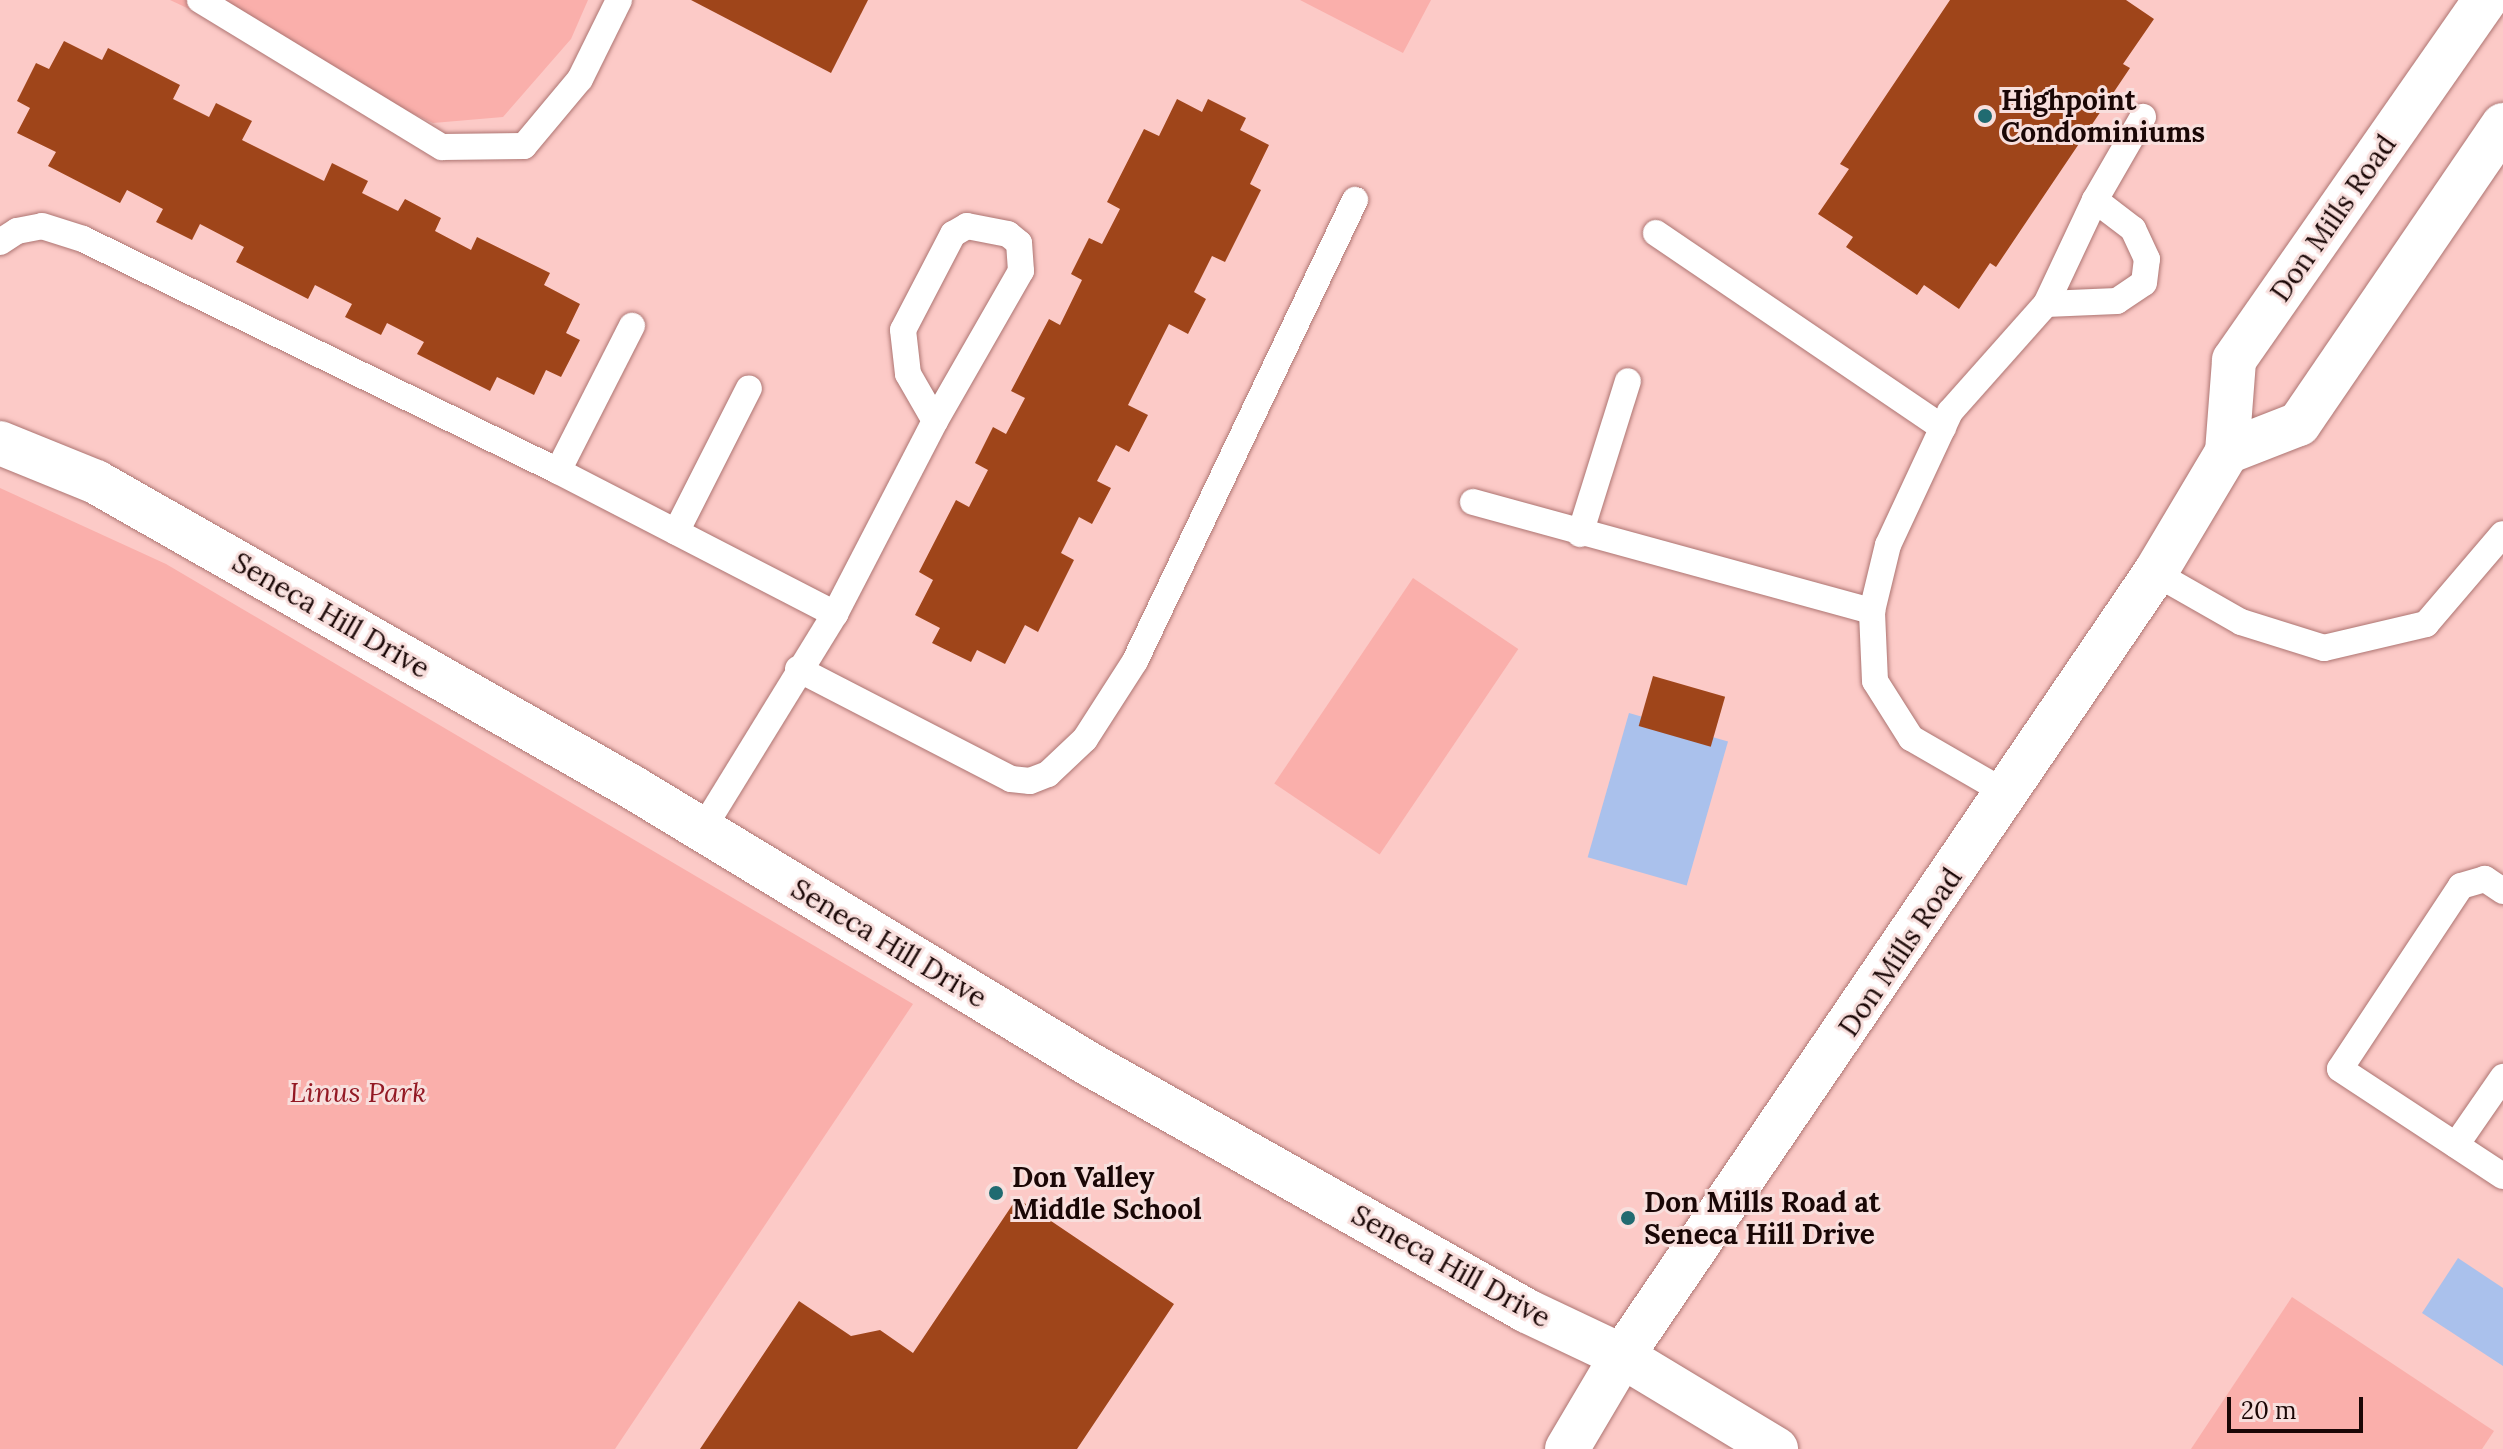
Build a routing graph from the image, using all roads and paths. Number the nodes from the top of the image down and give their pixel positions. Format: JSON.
{"nodes":[{"id":1,"x":200,"y":0,"type":"edge"},
{"id":2,"x":619,"y":0,"type":"edge"},
{"id":3,"x":2485,"y":0,"type":"edge"},
{"id":4,"x":2143,"y":117,"type":"dead end"},
{"id":5,"x":2503,"y":125,"type":"edge"},
{"id":6,"x":1355,"y":200,"type":"dead end"},
{"id":7,"x":2095,"y":200,"type":"junction"},
{"id":8,"x":1656,"y":233,"type":"dead end"},
{"id":9,"x":0,"y":242,"type":"edge"},
{"id":10,"x":2046,"y":304,"type":"junction"},
{"id":11,"x":632,"y":326,"type":"dead end"},
{"id":12,"x":1628,"y":381,"type":"dead end"},
{"id":13,"x":749,"y":388,"type":"dead end"},
{"id":14,"x":935,"y":421,"type":"junction"},
{"id":15,"x":1943,"y":428,"type":"junction"},
{"id":16,"x":0,"y":443,"type":"edge"},
{"id":17,"x":2227,"y":452,"type":"junction"},
{"id":18,"x":558,"y":471,"type":"junction"},
{"id":19,"x":1473,"y":502,"type":"dead end"},
{"id":20,"x":676,"y":532,"type":"junction"},
{"id":21,"x":1580,"y":534,"type":"junction"},
{"id":22,"x":2503,"y":534,"type":"edge"},
{"id":23,"x":2155,"y":573,"type":"junction"},
{"id":24,"x":1872,"y":611,"type":"junction"},
{"id":25,"x":835,"y":614,"type":"junction"},
{"id":26,"x":798,"y":669,"type":"junction"},
{"id":27,"x":2008,"y":794,"type":"junction"},
{"id":28,"x":702,"y":830,"type":"junction"},
{"id":29,"x":2503,"y":891,"type":"edge"},
{"id":30,"x":2503,"y":1077,"type":"edge"},
{"id":31,"x":2456,"y":1145,"type":"junction"},
{"id":32,"x":2503,"y":1176,"type":"edge"},
{"id":33,"x":1622,"y":1356,"type":"junction"},
{"id":34,"x":1567,"y":1449,"type":"edge"},
{"id":35,"x":1776,"y":1449,"type":"edge"}],
"edges":[{"from":1,"to":2,"type":"lane"},
{"from":3,"to":17,"type":"main road","name":"Don Mills Road"},
{"from":4,"to":7,"type":"lane"},
{"from":5,"to":17,"type":"main road"},
{"from":6,"to":26,"type":"lane"},
{"from":7,"to":10,"type":"lane"},
{"from":7,"to":10,"type":"lane"},
{"from":8,"to":15,"type":"lane"},
{"from":9,"to":18,"type":"lane"},
{"from":10,"to":15,"type":"lane"},
{"from":11,"to":18,"type":"lane"},
{"from":12,"to":21,"type":"lane"},
{"from":13,"to":20,"type":"lane"},
{"from":14,"to":14,"type":"lane"},
{"from":14,"to":25,"type":"lane"},
{"from":15,"to":24,"type":"lane"},
{"from":16,"to":28,"type":"main road","name":"Seneca Hill Drive"},
{"from":17,"to":23,"type":"main road","name":"Don Mills Road"},
{"from":18,"to":20,"type":"lane"},
{"from":19,"to":21,"type":"lane"},
{"from":20,"to":25,"type":"lane"},
{"from":21,"to":24,"type":"lane"},
{"from":22,"to":23,"type":"lane"},
{"from":23,"to":27,"type":"main road","name":"Don Mills Road"},
{"from":24,"to":27,"type":"lane"},
{"from":25,"to":26,"type":"lane"},
{"from":26,"to":28,"type":"lane"},
{"from":27,"to":33,"type":"main road","name":"Don Mills Road"},
{"from":28,"to":33,"type":"main road","name":"Seneca Hill Drive"},
{"from":29,"to":31,"type":"lane"},
{"from":30,"to":31,"type":"lane"},
{"from":31,"to":32,"type":"lane"},
{"from":33,"to":34,"type":"main road","name":"Don Mills Road"},
{"from":33,"to":35,"type":"main road","name":"Seneca Hill Drive"}]}
